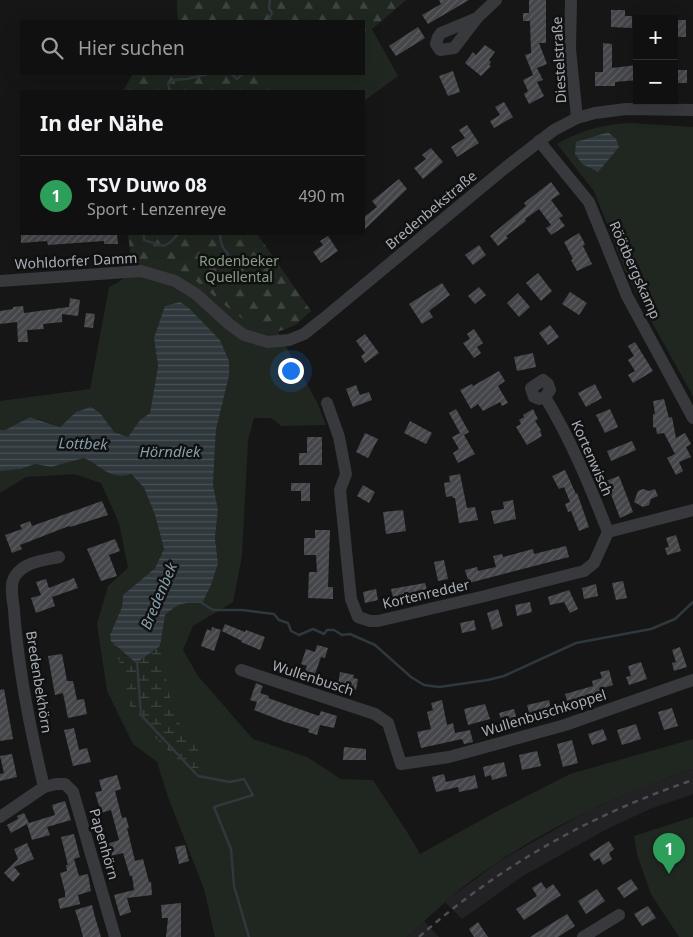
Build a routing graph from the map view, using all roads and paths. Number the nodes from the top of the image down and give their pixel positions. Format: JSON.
{"nodes":[{"id":1,"x":496,"y":0,"type":"edge"},
{"id":2,"x":571,"y":0,"type":"edge"},
{"id":3,"x":477,"y":18,"type":"dead end"},
{"id":4,"x":693,"y":110,"type":"edge"},
{"id":5,"x":578,"y":118,"type":"junction"},
{"id":6,"x":539,"y":142,"type":"junction"},
{"id":7,"x":0,"y":281,"type":"edge"},
{"id":8,"x":206,"y":303,"type":"joint"},
{"id":9,"x":545,"y":397,"type":"dead end"},
{"id":10,"x":327,"y":403,"type":"dead end"},
{"id":11,"x":693,"y":418,"type":"edge"},
{"id":12,"x":693,"y":510,"type":"edge"},
{"id":13,"x":608,"y":532,"type":"junction"},
{"id":14,"x":59,"y":557,"type":"dead end"},
{"id":15,"x":241,"y":670,"type":"dead end"},
{"id":16,"x":693,"y":680,"type":"edge"},
{"id":17,"x":401,"y":764,"type":"joint"},
{"id":18,"x":44,"y":787,"type":"junction"},
{"id":19,"x":0,"y":817,"type":"edge"},
{"id":20,"x":618,"y":915,"type":"dead end"},
{"id":21,"x":115,"y":937,"type":"edge"},
{"id":22,"x":583,"y":937,"type":"edge"}],
"edges":[{"from":1,"to":3,"type":"street"},
{"from":2,"to":5,"type":"street","name":"Diestelstraße"},
{"from":4,"to":5,"type":"street","name":"Bredenbekstraße"},
{"from":5,"to":6,"type":"street","name":"Bredenbekstraße"},
{"from":6,"to":8,"type":"street","name":"Bredenbekstraße"},
{"from":6,"to":11,"type":"street","name":"Röötbergskamp"},
{"from":7,"to":8,"type":"street","name":"Wohldorfer Damm"},
{"from":9,"to":13,"type":"street","name":"Kortenwisch"},
{"from":10,"to":13,"type":"street","name":"Kortenredder"},
{"from":12,"to":13,"type":"street"},
{"from":14,"to":18,"type":"street","name":"Bredenbekhörn"},
{"from":15,"to":17,"type":"street","name":"Wullenbusch"},
{"from":16,"to":17,"type":"street","name":"Wullenbuschkoppel"},
{"from":18,"to":19,"type":"street"},
{"from":18,"to":21,"type":"street","name":"Papenhörn"},
{"from":20,"to":22,"type":"street"}]}
